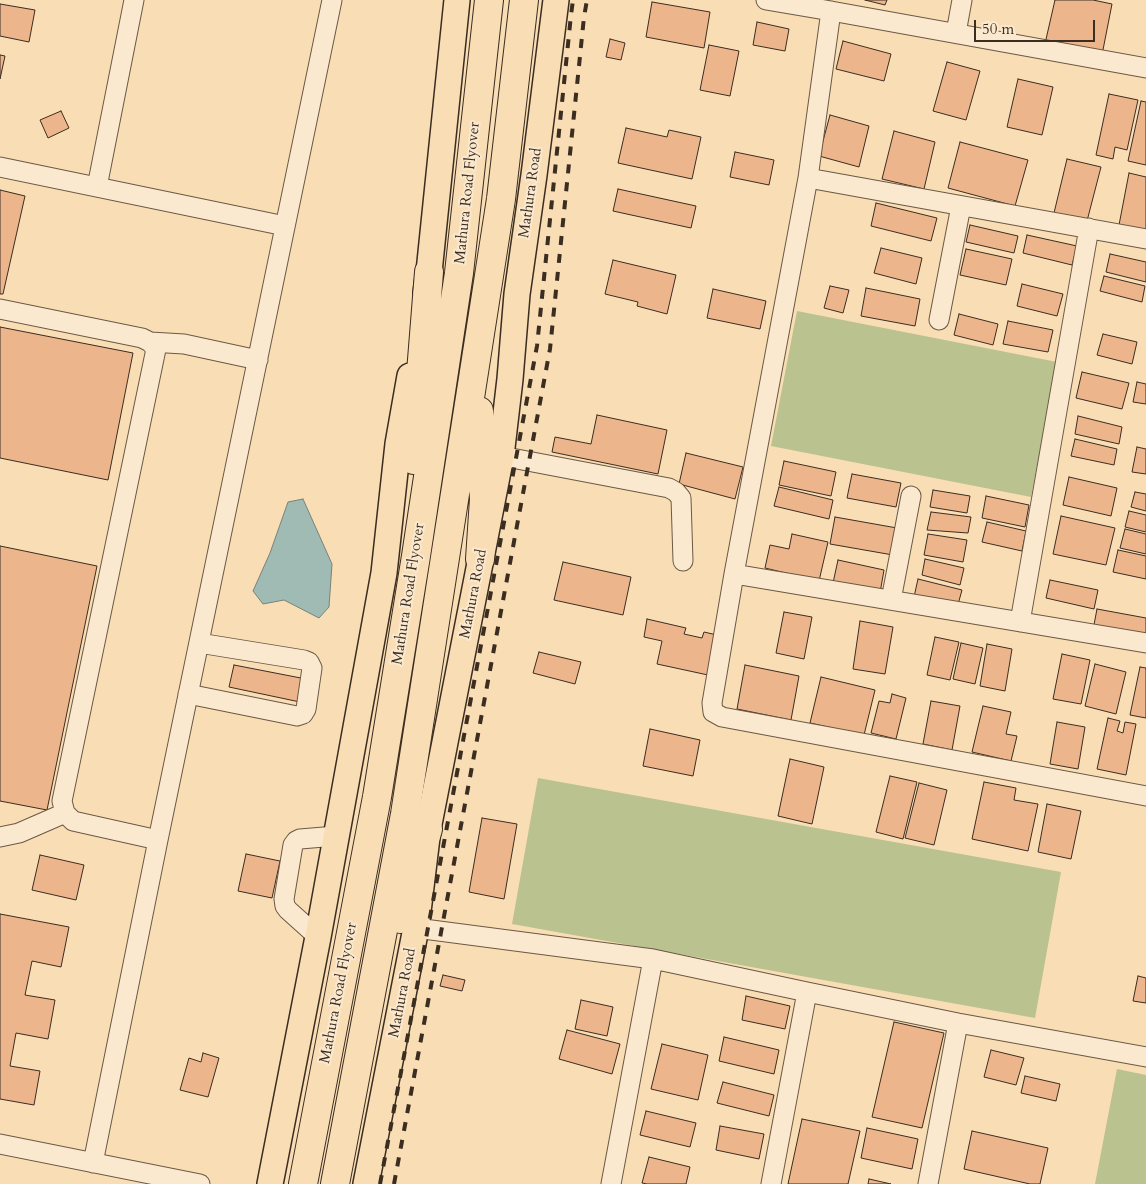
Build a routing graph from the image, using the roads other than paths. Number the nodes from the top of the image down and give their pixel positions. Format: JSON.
{"nodes":[{"id":1,"x":134,"y":0,"type":"edge"},
{"id":2,"x":332,"y":0,"type":"edge"},
{"id":3,"x":457,"y":0,"type":"edge"},
{"id":4,"x":489,"y":0,"type":"edge"},
{"id":5,"x":524,"y":0,"type":"edge"},
{"id":6,"x":556,"y":0,"type":"edge"},
{"id":7,"x":766,"y":0,"type":"edge"},
{"id":8,"x":962,"y":0,"type":"edge"},
{"id":9,"x":831,"y":10,"type":"junction"},
{"id":10,"x":956,"y":34,"type":"junction"},
{"id":11,"x":1146,"y":68,"type":"edge"},
{"id":12,"x":0,"y":167,"type":"edge"},
{"id":13,"x":808,"y":178,"type":"junction"},
{"id":14,"x":98,"y":187,"type":"junction"},
{"id":15,"x":961,"y":206,"type":"junction"},
{"id":16,"x":286,"y":226,"type":"junction"},
{"id":17,"x":1089,"y":228,"type":"junction"},
{"id":18,"x":1146,"y":239,"type":"edge"},
{"id":19,"x":429,"y":272,"type":"junction"},
{"id":20,"x":0,"y":309,"type":"edge"},
{"id":21,"x":939,"y":320,"type":"dead end"},
{"id":22,"x":150,"y":342,"type":"junction"},
{"id":23,"x":258,"y":360,"type":"junction"},
{"id":24,"x":476,"y":362,"type":"junction"},
{"id":25,"x":501,"y":456,"type":"junction"},
{"id":26,"x":911,"y":496,"type":"dead end"},
{"id":27,"x":416,"y":556,"type":"junction"},
{"id":28,"x":480,"y":559,"type":"junction"},
{"id":29,"x":683,"y":562,"type":"dead end"},
{"id":30,"x":734,"y":574,"type":"junction"},
{"id":31,"x":891,"y":600,"type":"junction"},
{"id":32,"x":1020,"y":622,"type":"junction"},
{"id":33,"x":199,"y":643,"type":"junction"},
{"id":34,"x":1146,"y":643,"type":"edge"},
{"id":35,"x":188,"y":694,"type":"junction"},
{"id":36,"x":1146,"y":796,"type":"edge"},
{"id":37,"x":64,"y":814,"type":"junction"},
{"id":38,"x":428,"y":829,"type":"junction"},
{"id":39,"x":336,"y":836,"type":"junction"},
{"id":40,"x":0,"y":837,"type":"edge"},
{"id":41,"x":158,"y":840,"type":"junction"},
{"id":42,"x":416,"y":928,"type":"junction"},
{"id":43,"x":318,"y":938,"type":"junction"},
{"id":44,"x":652,"y":959,"type":"junction"},
{"id":45,"x":807,"y":992,"type":"junction"},
{"id":46,"x":958,"y":1023,"type":"junction"},
{"id":47,"x":365,"y":1024,"type":"junction"},
{"id":48,"x":1146,"y":1057,"type":"edge"},
{"id":49,"x":0,"y":1144,"type":"edge"},
{"id":50,"x":93,"y":1163,"type":"junction"},
{"id":51,"x":200,"y":1184,"type":"edge"},
{"id":52,"x":270,"y":1184,"type":"edge"},
{"id":53,"x":303,"y":1184,"type":"edge"},
{"id":54,"x":335,"y":1184,"type":"edge"},
{"id":55,"x":366,"y":1184,"type":"edge"},
{"id":56,"x":611,"y":1184,"type":"edge"},
{"id":57,"x":771,"y":1184,"type":"edge"},
{"id":58,"x":928,"y":1184,"type":"edge"}],
"edges":[{"from":1,"to":14,"type":"street"},
{"from":2,"to":16,"type":"street"},
{"from":3,"to":19,"type":"main road"},
{"from":4,"to":27,"type":"highway","name":"Mathura Road Flyover"},
{"from":5,"to":24,"type":"highway","name":"Mathura Road Flyover"},
{"from":6,"to":25,"type":"main road","name":"Mathura Road"},
{"from":7,"to":9,"type":"street"},
{"from":8,"to":10,"type":"street"},
{"from":9,"to":10,"type":"street"},
{"from":9,"to":13,"type":"street"},
{"from":10,"to":11,"type":"street"},
{"from":12,"to":14,"type":"street"},
{"from":13,"to":15,"type":"street"},
{"from":13,"to":30,"type":"street"},
{"from":14,"to":16,"type":"street"},
{"from":15,"to":17,"type":"street"},
{"from":15,"to":21,"type":"street"},
{"from":16,"to":23,"type":"street"},
{"from":17,"to":18,"type":"street"},
{"from":17,"to":32,"type":"street"},
{"from":19,"to":27,"type":"highway"},
{"from":19,"to":39,"type":"main road"},
{"from":20,"to":22,"type":"street"},
{"from":22,"to":23,"type":"street"},
{"from":22,"to":37,"type":"street"},
{"from":23,"to":33,"type":"street"},
{"from":24,"to":28,"type":"highway"},
{"from":24,"to":47,"type":"highway","name":"Mathura Road"},
{"from":25,"to":28,"type":"main road","name":"Mathura Road"},
{"from":25,"to":29,"type":"street"},
{"from":26,"to":31,"type":"street"},
{"from":27,"to":53,"type":"highway","name":"Mathura Road Flyover"},
{"from":28,"to":38,"type":"main road","name":"Mathura Road"},
{"from":30,"to":31,"type":"street"},
{"from":30,"to":36,"type":"street"},
{"from":31,"to":32,"type":"street"},
{"from":32,"to":34,"type":"street"},
{"from":33,"to":35,"type":"street"},
{"from":33,"to":35,"type":"street"},
{"from":35,"to":41,"type":"street"},
{"from":37,"to":40,"type":"street"},
{"from":37,"to":41,"type":"street"},
{"from":38,"to":42,"type":"main road","name":"Mathura Road"},
{"from":38,"to":47,"type":"highway"},
{"from":39,"to":43,"type":"main road"},
{"from":39,"to":43,"type":"street"},
{"from":41,"to":50,"type":"street"},
{"from":42,"to":44,"type":"street"},
{"from":42,"to":55,"type":"main road","name":"Mathura Road"},
{"from":43,"to":52,"type":"main road"},
{"from":44,"to":45,"type":"street"},
{"from":44,"to":56,"type":"street"},
{"from":45,"to":46,"type":"street"},
{"from":45,"to":57,"type":"street"},
{"from":46,"to":48,"type":"street"},
{"from":46,"to":58,"type":"street"},
{"from":47,"to":54,"type":"highway"},
{"from":49,"to":50,"type":"street"},
{"from":50,"to":51,"type":"street"}]}
